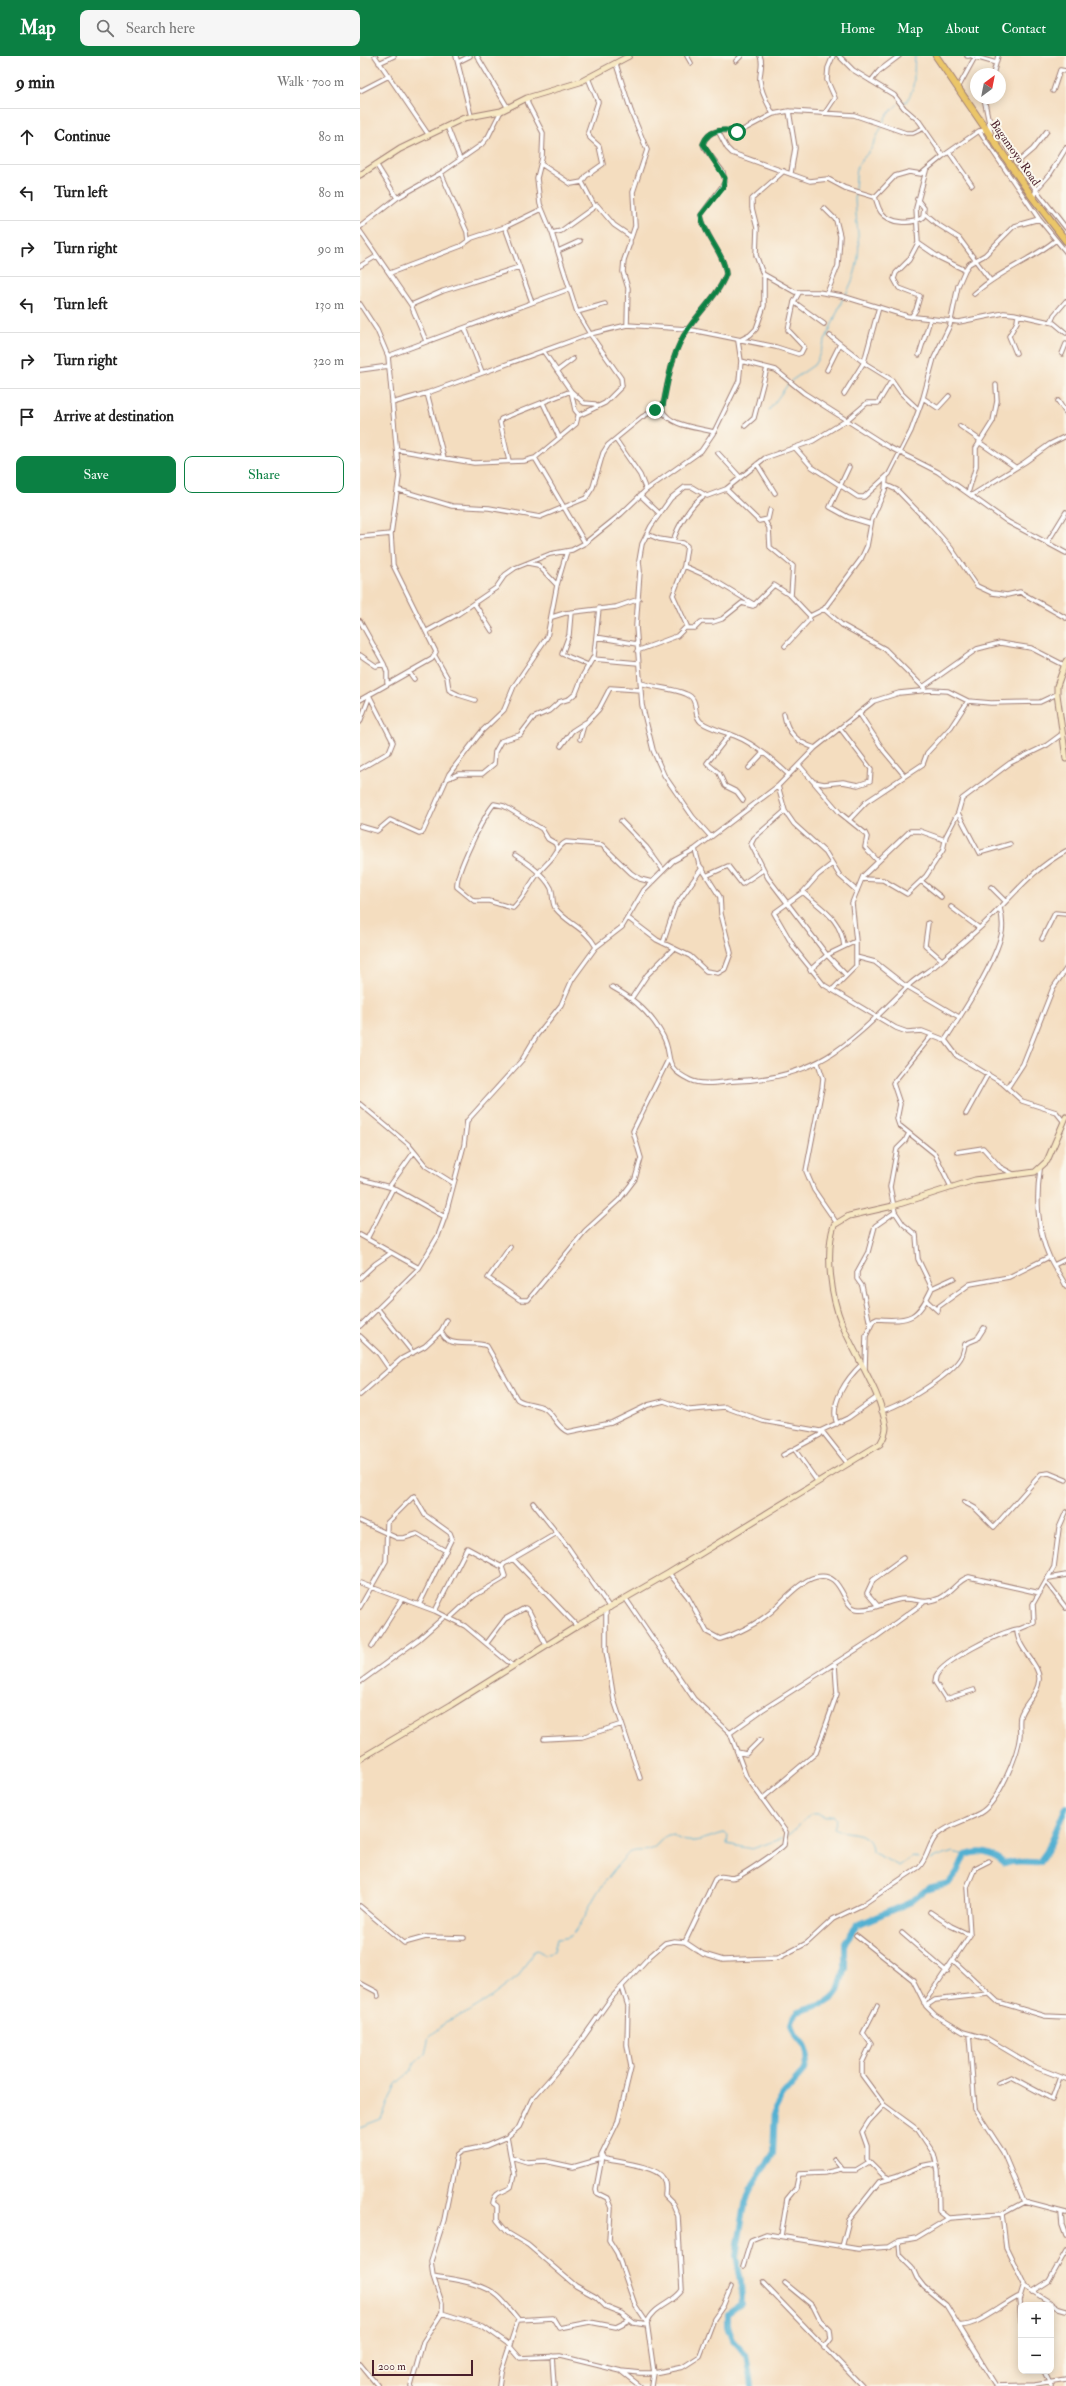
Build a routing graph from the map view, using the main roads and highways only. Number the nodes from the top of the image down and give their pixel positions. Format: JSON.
{"nodes":[{"id":1,"x":936,"y":56,"type":"edge"},
{"id":2,"x":1066,"y":242,"type":"edge"}],
"edges":[{"from":1,"to":2,"type":"highway","name":"Bagamoyo Road"}]}
